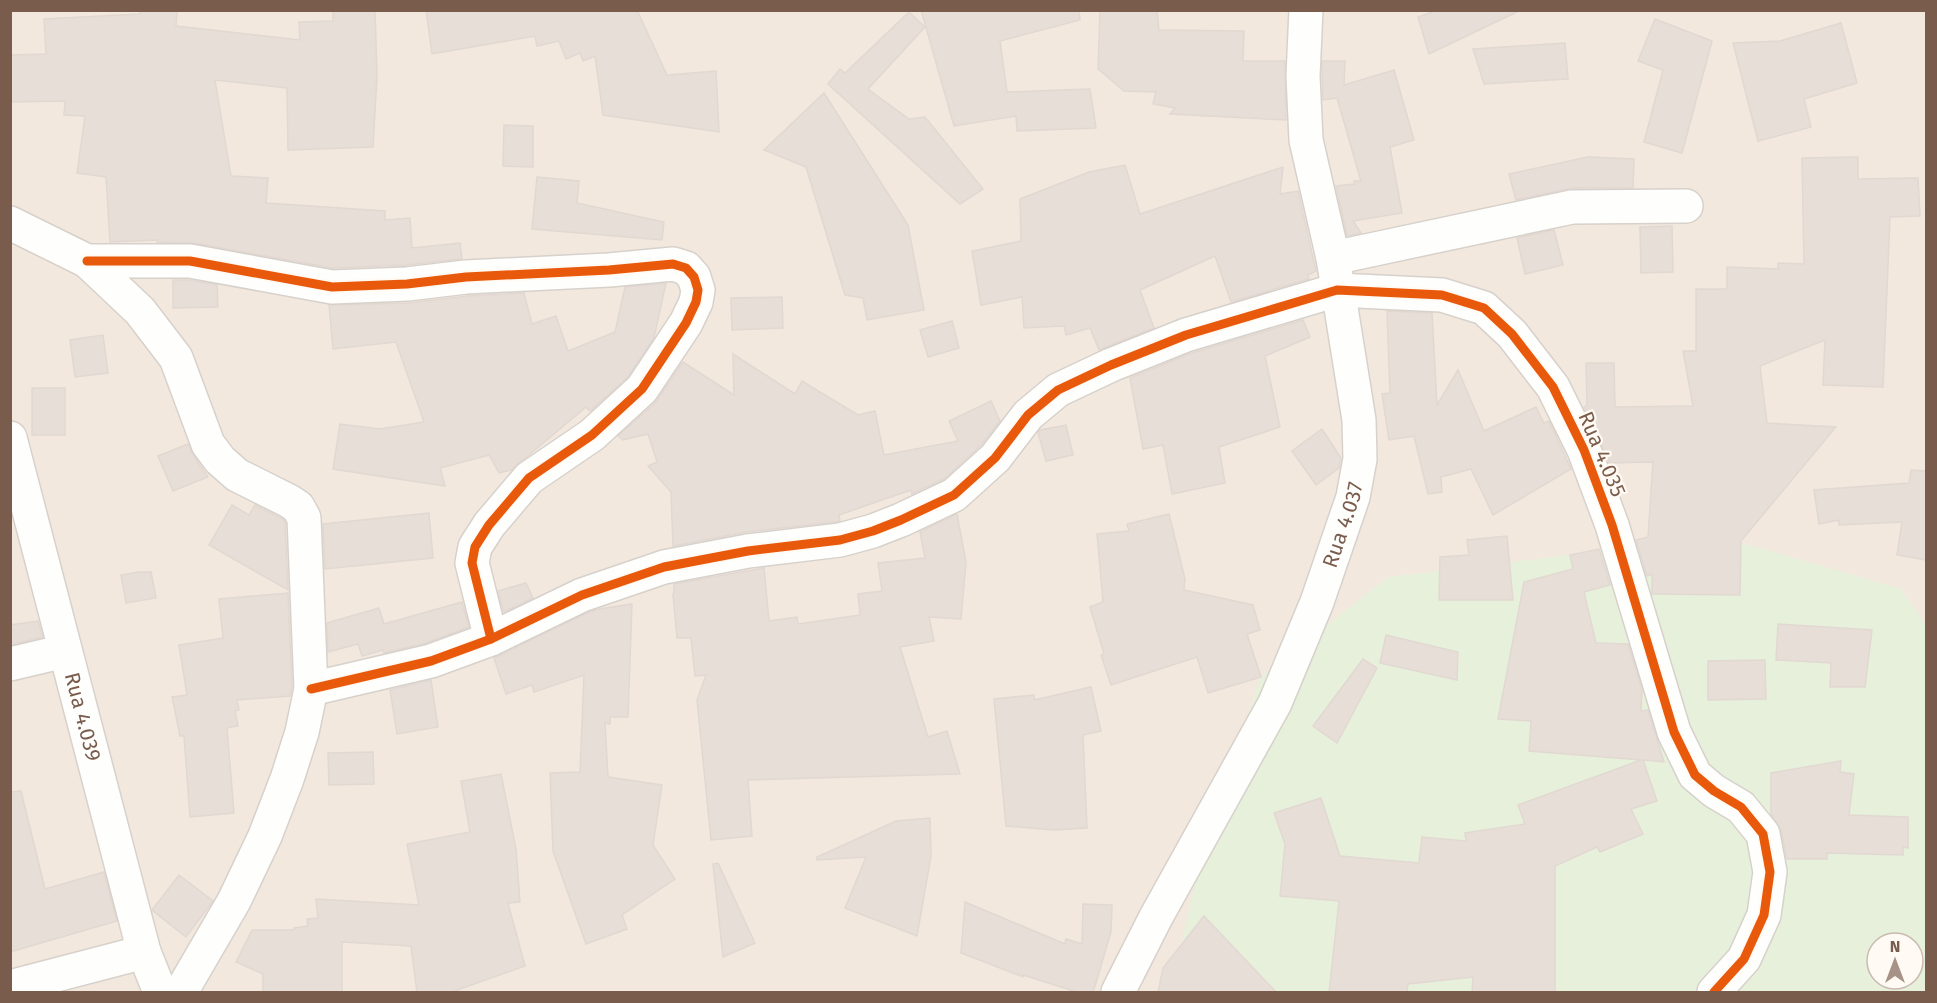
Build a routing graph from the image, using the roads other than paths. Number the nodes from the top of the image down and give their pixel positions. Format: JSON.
{"nodes":[{"id":1,"x":1306,"y":10,"type":"edge"},
{"id":2,"x":1686,"y":206,"type":"dead end"},
{"id":3,"x":10,"y":224,"type":"edge"},
{"id":4,"x":1333,"y":258,"type":"junction"},
{"id":5,"x":87,"y":261,"type":"junction"},
{"id":6,"x":1337,"y":290,"type":"junction"},
{"id":7,"x":10,"y":438,"type":"edge"},
{"id":8,"x":491,"y":639,"type":"junction"},
{"id":9,"x":65,"y":651,"type":"junction"},
{"id":10,"x":10,"y":664,"type":"edge"},
{"id":11,"x":311,"y":689,"type":"junction"},
{"id":12,"x":144,"y":952,"type":"junction"},
{"id":13,"x":10,"y":987,"type":"edge"},
{"id":14,"x":160,"y":993,"type":"edge"},
{"id":15,"x":181,"y":993,"type":"edge"},
{"id":16,"x":1118,"y":993,"type":"edge"},
{"id":17,"x":1714,"y":993,"type":"edge"}],
"edges":[{"from":1,"to":4,"type":"street","name":"Rua 4.037"},
{"from":2,"to":4,"type":"street"},
{"from":3,"to":5,"type":"street"},
{"from":4,"to":6,"type":"street","name":"Rua 4.037"},
{"from":5,"to":8,"type":"street"},
{"from":5,"to":11,"type":"street"},
{"from":6,"to":8,"type":"street","name":"Rua 4.035"},
{"from":6,"to":16,"type":"street","name":"Rua 4.037"},
{"from":6,"to":17,"type":"street","name":"Rua 4.035"},
{"from":7,"to":9,"type":"street","name":"Rua 4.039"},
{"from":8,"to":11,"type":"street","name":"Rua 4.035"},
{"from":9,"to":10,"type":"street"},
{"from":9,"to":12,"type":"street","name":"Rua 4.039"},
{"from":11,"to":15,"type":"street"},
{"from":12,"to":13,"type":"street"},
{"from":12,"to":14,"type":"street","name":"Rua 4.039"}]}
